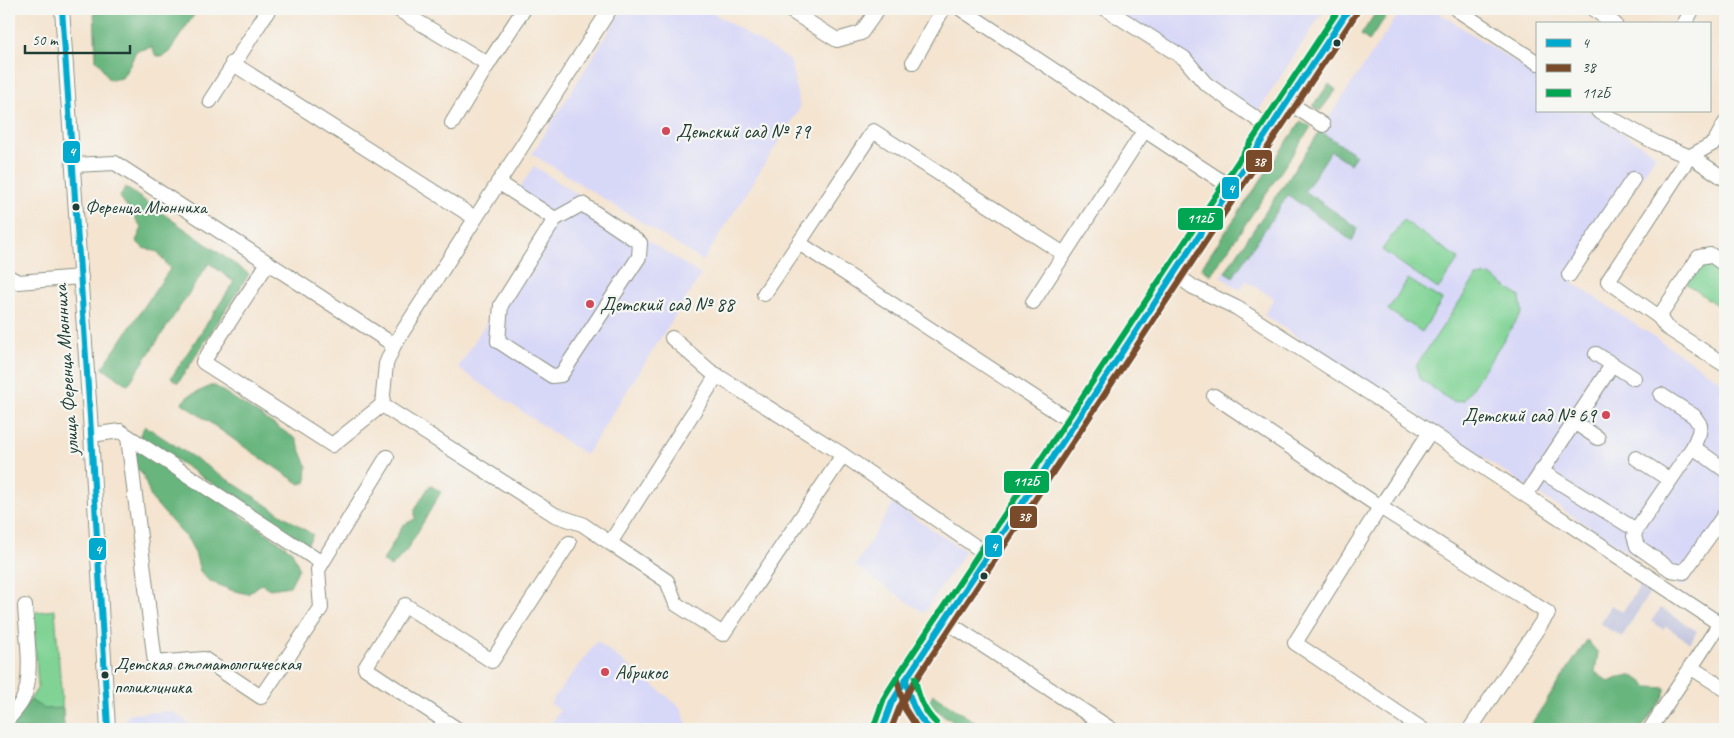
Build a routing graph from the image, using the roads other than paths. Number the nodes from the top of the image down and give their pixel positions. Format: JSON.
{"nodes":[{"id":1,"x":62,"y":9,"type":"edge"},
{"id":2,"x":269,"y":9,"type":"edge"},
{"id":3,"x":397,"y":9,"type":"edge"},
{"id":4,"x":524,"y":9,"type":"edge"},
{"id":5,"x":610,"y":9,"type":"edge"},
{"id":6,"x":788,"y":9,"type":"edge"},
{"id":7,"x":878,"y":9,"type":"edge"},
{"id":8,"x":943,"y":9,"type":"edge"},
{"id":9,"x":961,"y":9,"type":"edge"},
{"id":10,"x":1106,"y":9,"type":"edge"},
{"id":11,"x":1456,"y":9,"type":"edge"},
{"id":12,"x":1593,"y":9,"type":"edge"},
{"id":13,"x":1693,"y":9,"type":"edge"},
{"id":14,"x":1343,"y":11,"type":"edge"},
{"id":15,"x":1612,"y":22,"type":"edge"},
{"id":16,"x":1685,"y":22,"type":"edge"},
{"id":17,"x":912,"y":62,"type":"dead end"},
{"id":18,"x":1536,"y":62,"type":"edge"},
{"id":19,"x":232,"y":64,"type":"junction"},
{"id":20,"x":488,"y":64,"type":"junction"},
{"id":21,"x":210,"y":101,"type":"dead end"},
{"id":22,"x":1288,"y":102,"type":"junction"},
{"id":23,"x":1600,"y":112,"type":"edge"},
{"id":24,"x":452,"y":123,"type":"dead end"},
{"id":25,"x":1725,"y":123,"type":"edge"},
{"id":26,"x":1323,"y":125,"type":"dead end"},
{"id":27,"x":1271,"y":129,"type":"junction"},
{"id":28,"x":1144,"y":131,"type":"junction"},
{"id":29,"x":1689,"y":157,"type":"junction"},
{"id":30,"x":74,"y":165,"type":"junction"},
{"id":31,"x":1632,"y":179,"type":"dead end"},
{"id":32,"x":1725,"y":179,"type":"edge"},
{"id":33,"x":498,"y":182,"type":"junction"},
{"id":34,"x":1232,"y":188,"type":"junction"},
{"id":35,"x":475,"y":218,"type":"junction"},
{"id":36,"x":554,"y":219,"type":"junction"},
{"id":37,"x":800,"y":243,"type":"junction"},
{"id":38,"x":1064,"y":254,"type":"junction"},
{"id":39,"x":268,"y":263,"type":"junction"},
{"id":40,"x":1725,"y":265,"type":"edge"},
{"id":41,"x":1175,"y":274,"type":"junction"},
{"id":42,"x":1569,"y":275,"type":"dead end"},
{"id":43,"x":81,"y":276,"type":"junction"},
{"id":44,"x":9,"y":277,"type":"edge"},
{"id":45,"x":764,"y":294,"type":"dead end"},
{"id":46,"x":1033,"y":302,"type":"dead end"},
{"id":47,"x":1659,"y":317,"type":"junction"},
{"id":48,"x":672,"y":338,"type":"dead end"},
{"id":49,"x":394,"y":345,"type":"junction"},
{"id":50,"x":1596,"y":354,"type":"dead end"},
{"id":51,"x":1612,"y":365,"type":"junction"},
{"id":52,"x":1725,"y":366,"type":"edge"},
{"id":53,"x":717,"y":375,"type":"junction"},
{"id":54,"x":1634,"y":378,"type":"dead end"},
{"id":55,"x":1662,"y":395,"type":"dead end"},
{"id":56,"x":1214,"y":396,"type":"dead end"},
{"id":57,"x":382,"y":405,"type":"junction"},
{"id":58,"x":1574,"y":422,"type":"junction"},
{"id":59,"x":1075,"y":424,"type":"junction"},
{"id":60,"x":1430,"y":432,"type":"junction"},
{"id":61,"x":91,"y":435,"type":"junction"},
{"id":62,"x":128,"y":437,"type":"junction"},
{"id":63,"x":1598,"y":438,"type":"dead end"},
{"id":64,"x":1693,"y":447,"type":"junction"},
{"id":65,"x":842,"y":455,"type":"junction"},
{"id":66,"x":387,"y":457,"type":"dead end"},
{"id":67,"x":1636,"y":458,"type":"dead end"},
{"id":68,"x":1725,"y":470,"type":"edge"},
{"id":69,"x":1541,"y":471,"type":"junction"},
{"id":70,"x":1670,"y":480,"type":"junction"},
{"id":71,"x":1526,"y":495,"type":"junction"},
{"id":72,"x":1380,"y":507,"type":"junction"},
{"id":73,"x":1725,"y":514,"type":"edge"},
{"id":74,"x":1636,"y":530,"type":"junction"},
{"id":75,"x":569,"y":543,"type":"dead end"},
{"id":76,"x":610,"y":543,"type":"junction"},
{"id":77,"x":988,"y":555,"type":"junction"},
{"id":78,"x":322,"y":563,"type":"junction"},
{"id":79,"x":24,"y":606,"type":"dead end"},
{"id":80,"x":944,"y":620,"type":"junction"},
{"id":81,"x":1722,"y":620,"type":"edge"},
{"id":82,"x":1690,"y":667,"type":"junction"},
{"id":83,"x":906,"y":679,"type":"junction"},
{"id":84,"x":1725,"y":690,"type":"edge"},
{"id":85,"x":9,"y":718,"type":"edge"},
{"id":86,"x":108,"y":729,"type":"edge"},
{"id":87,"x":457,"y":729,"type":"edge"},
{"id":88,"x":882,"y":729,"type":"edge"},
{"id":89,"x":930,"y":729,"type":"edge"},
{"id":90,"x":1111,"y":729,"type":"edge"},
{"id":91,"x":1422,"y":729,"type":"edge"},
{"id":92,"x":1470,"y":729,"type":"edge"},
{"id":93,"x":1650,"y":729,"type":"edge"}],
"edges":[{"from":1,"to":30,"type":"street","name":"улица Ференца Мюнниха"},
{"from":2,"to":19,"type":"street"},
{"from":3,"to":20,"type":"street"},
{"from":4,"to":20,"type":"street"},
{"from":5,"to":33,"type":"street"},
{"from":6,"to":7,"type":"street"},
{"from":8,"to":17,"type":"street"},
{"from":9,"to":28,"type":"street"},
{"from":10,"to":27,"type":"street"},
{"from":11,"to":18,"type":"street"},
{"from":12,"to":15,"type":"street"},
{"from":13,"to":16,"type":"street"},
{"from":14,"to":22,"type":"street"},
{"from":19,"to":21,"type":"street"},
{"from":19,"to":35,"type":"street"},
{"from":20,"to":24,"type":"street"},
{"from":22,"to":26,"type":"street"},
{"from":22,"to":27,"type":"street"},
{"from":23,"to":29,"type":"street"},
{"from":25,"to":29,"type":"street"},
{"from":27,"to":34,"type":"street"},
{"from":28,"to":34,"type":"street"},
{"from":28,"to":38,"type":"street"},
{"from":29,"to":32,"type":"street"},
{"from":29,"to":47,"type":"street"},
{"from":30,"to":39,"type":"street"},
{"from":30,"to":43,"type":"street","name":"улица Ференца Мюнниха"},
{"from":31,"to":42,"type":"street"},
{"from":33,"to":35,"type":"street"},
{"from":33,"to":36,"type":"street"},
{"from":34,"to":41,"type":"street"},
{"from":35,"to":49,"type":"street"},
{"from":36,"to":36,"type":"street"},
{"from":37,"to":38,"type":"street"},
{"from":37,"to":45,"type":"street"},
{"from":37,"to":59,"type":"street"},
{"from":38,"to":46,"type":"street"},
{"from":39,"to":49,"type":"street"},
{"from":39,"to":57,"type":"street"},
{"from":40,"to":47,"type":"street"},
{"from":41,"to":59,"type":"street"},
{"from":41,"to":60,"type":"street"},
{"from":43,"to":44,"type":"street"},
{"from":43,"to":61,"type":"street","name":"улица Ференца Мюнниха"},
{"from":47,"to":52,"type":"street"},
{"from":48,"to":53,"type":"street"},
{"from":49,"to":57,"type":"street"},
{"from":50,"to":51,"type":"street"},
{"from":51,"to":54,"type":"street"},
{"from":51,"to":58,"type":"street"},
{"from":53,"to":65,"type":"street"},
{"from":53,"to":76,"type":"street"},
{"from":55,"to":64,"type":"street"},
{"from":56,"to":72,"type":"street"},
{"from":57,"to":76,"type":"street"},
{"from":58,"to":63,"type":"street"},
{"from":58,"to":69,"type":"street"},
{"from":59,"to":77,"type":"street"},
{"from":60,"to":71,"type":"street"},
{"from":60,"to":72,"type":"street"},
{"from":61,"to":62,"type":"street"},
{"from":61,"to":86,"type":"street","name":"улица Ференца Мюнниха"},
{"from":62,"to":78,"type":"street"},
{"from":62,"to":78,"type":"street"},
{"from":64,"to":68,"type":"street"},
{"from":64,"to":70,"type":"street"},
{"from":65,"to":76,"type":"street"},
{"from":65,"to":77,"type":"street"},
{"from":66,"to":78,"type":"street"},
{"from":67,"to":70,"type":"street"},
{"from":69,"to":71,"type":"street"},
{"from":69,"to":74,"type":"street"},
{"from":70,"to":74,"type":"street"},
{"from":71,"to":81,"type":"street"},
{"from":72,"to":91,"type":"street"},
{"from":72,"to":92,"type":"street"},
{"from":73,"to":74,"type":"street"},
{"from":75,"to":87,"type":"street"},
{"from":77,"to":80,"type":"street"},
{"from":79,"to":85,"type":"street"},
{"from":80,"to":83,"type":"street"},
{"from":80,"to":90,"type":"street"},
{"from":81,"to":82,"type":"street"},
{"from":82,"to":84,"type":"street"},
{"from":82,"to":93,"type":"street"},
{"from":83,"to":88,"type":"street"},
{"from":83,"to":89,"type":"street"}]}
